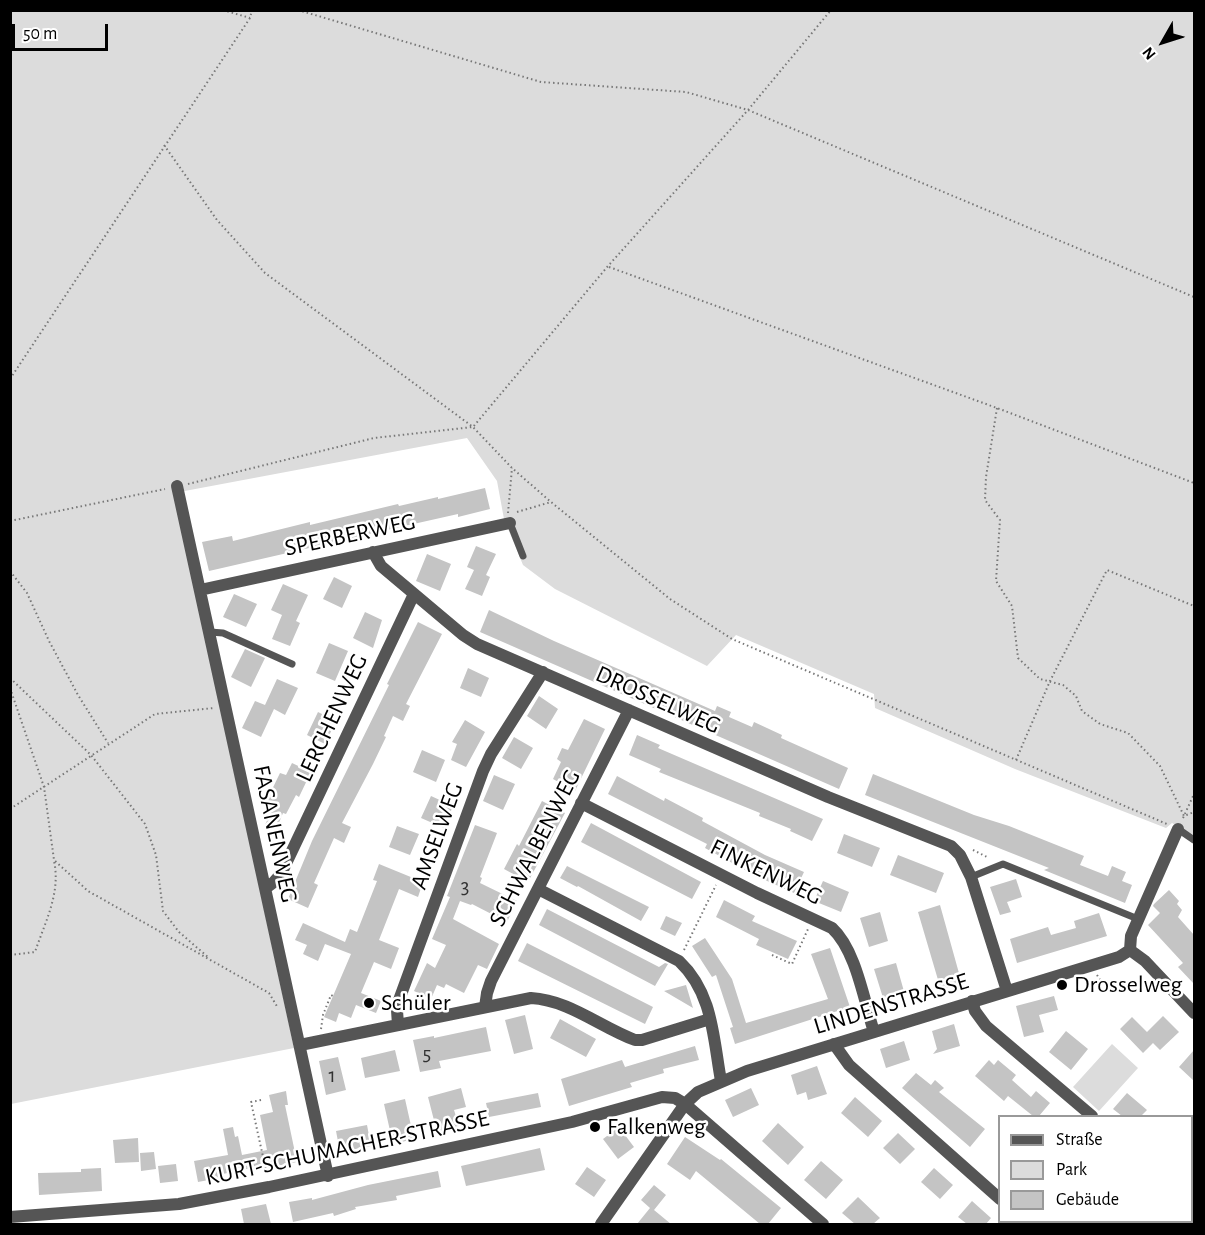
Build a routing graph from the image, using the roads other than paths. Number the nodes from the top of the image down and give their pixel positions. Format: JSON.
{"nodes":[{"id":1,"x":177,"y":486,"type":"road end"},
{"id":2,"x":509,"y":519,"type":"joint"},
{"id":3,"x":373,"y":552,"type":"junction"},
{"id":4,"x":523,"y":556,"type":"dead end"},
{"id":5,"x":200,"y":590,"type":"junction"},
{"id":6,"x":414,"y":594,"type":"junction"},
{"id":7,"x":210,"y":632,"type":"junction"},
{"id":8,"x":292,"y":664,"type":"dead end"},
{"id":9,"x":543,"y":672,"type":"junction"},
{"id":10,"x":629,"y":710,"type":"junction"},
{"id":11,"x":581,"y":803,"type":"junction"},
{"id":12,"x":1178,"y":829,"type":"joint"},
{"id":13,"x":1194,"y":840,"type":"edge"},
{"id":14,"x":971,"y":877,"type":"junction"},
{"id":15,"x":266,"y":888,"type":"junction"},
{"id":16,"x":538,"y":889,"type":"junction"},
{"id":17,"x":1138,"y":920,"type":"junction"},
{"id":18,"x":1130,"y":950,"type":"junction"},
{"id":19,"x":1007,"y":991,"type":"junction"},
{"id":20,"x":972,"y":1001,"type":"junction"},
{"id":21,"x":485,"y":1007,"type":"junction"},
{"id":22,"x":1194,"y":1013,"type":"edge"},
{"id":23,"x":710,"y":1019,"type":"junction"},
{"id":24,"x":398,"y":1025,"type":"junction"},
{"id":25,"x":874,"y":1032,"type":"junction"},
{"id":26,"x":834,"y":1044,"type":"junction"},
{"id":27,"x":300,"y":1045,"type":"junction"},
{"id":28,"x":721,"y":1081,"type":"junction"},
{"id":29,"x":685,"y":1104,"type":"junction"},
{"id":30,"x":1091,"y":1115,"type":"edge"},
{"id":31,"x":328,"y":1176,"type":"junction"},
{"id":32,"x":998,"y":1198,"type":"edge"},
{"id":33,"x":10,"y":1217,"type":"edge"},
{"id":34,"x":601,"y":1224,"type":"edge"},
{"id":35,"x":824,"y":1224,"type":"edge"}],
"edges":[{"from":1,"to":5,"type":"street","name":"FASANENWEG"},
{"from":2,"to":3,"type":"street","name":"SPERBERWEG"},
{"from":2,"to":4,"type":"lane"},
{"from":3,"to":5,"type":"street","name":"SPERBERWEG"},
{"from":3,"to":6,"type":"street","name":"DROSSELWEG"},
{"from":5,"to":7,"type":"street","name":"FASANENWEG"},
{"from":6,"to":9,"type":"street","name":"DROSSELWEG"},
{"from":6,"to":15,"type":"street","name":"LERCHENWEG"},
{"from":7,"to":8,"type":"lane"},
{"from":7,"to":15,"type":"street","name":"FASANENWEG"},
{"from":9,"to":10,"type":"street","name":"DROSSELWEG"},
{"from":9,"to":24,"type":"street","name":"AMSELWEG"},
{"from":10,"to":11,"type":"street","name":"SCHWALBENWEG"},
{"from":10,"to":14,"type":"street","name":"DROSSELWEG"},
{"from":11,"to":16,"type":"street","name":"SCHWALBENWEG"},
{"from":11,"to":25,"type":"street","name":"FINKENWEG"},
{"from":12,"to":13,"type":"lane"},
{"from":12,"to":17,"type":"street"},
{"from":14,"to":17,"type":"lane"},
{"from":14,"to":19,"type":"street"},
{"from":15,"to":27,"type":"street","name":"FASANENWEG"},
{"from":16,"to":21,"type":"street","name":"SCHWALBENWEG"},
{"from":16,"to":23,"type":"street"},
{"from":17,"to":18,"type":"street"},
{"from":18,"to":19,"type":"street","name":"LINDENSTRASSE"},
{"from":18,"to":22,"type":"street"},
{"from":19,"to":20,"type":"street","name":"LINDENSTRASSE"},
{"from":20,"to":25,"type":"street","name":"LINDENSTRASSE"},
{"from":20,"to":30,"type":"street"},
{"from":21,"to":23,"type":"street"},
{"from":21,"to":24,"type":"street"},
{"from":23,"to":28,"type":"street"},
{"from":24,"to":27,"type":"street"},
{"from":25,"to":26,"type":"street","name":"LINDENSTRASSE"},
{"from":26,"to":28,"type":"street","name":"LINDENSTRASSE"},
{"from":26,"to":32,"type":"street"},
{"from":27,"to":31,"type":"street"},
{"from":28,"to":29,"type":"street","name":"LINDENSTRASSE"},
{"from":29,"to":31,"type":"street","name":"KURT-SCHUMACHER-STRASSE"},
{"from":29,"to":34,"type":"street","name":"LINDENSTRASSE"},
{"from":29,"to":35,"type":"street"},
{"from":31,"to":33,"type":"street","name":"KURT-SCHUMACHER-STRASSE"}]}
